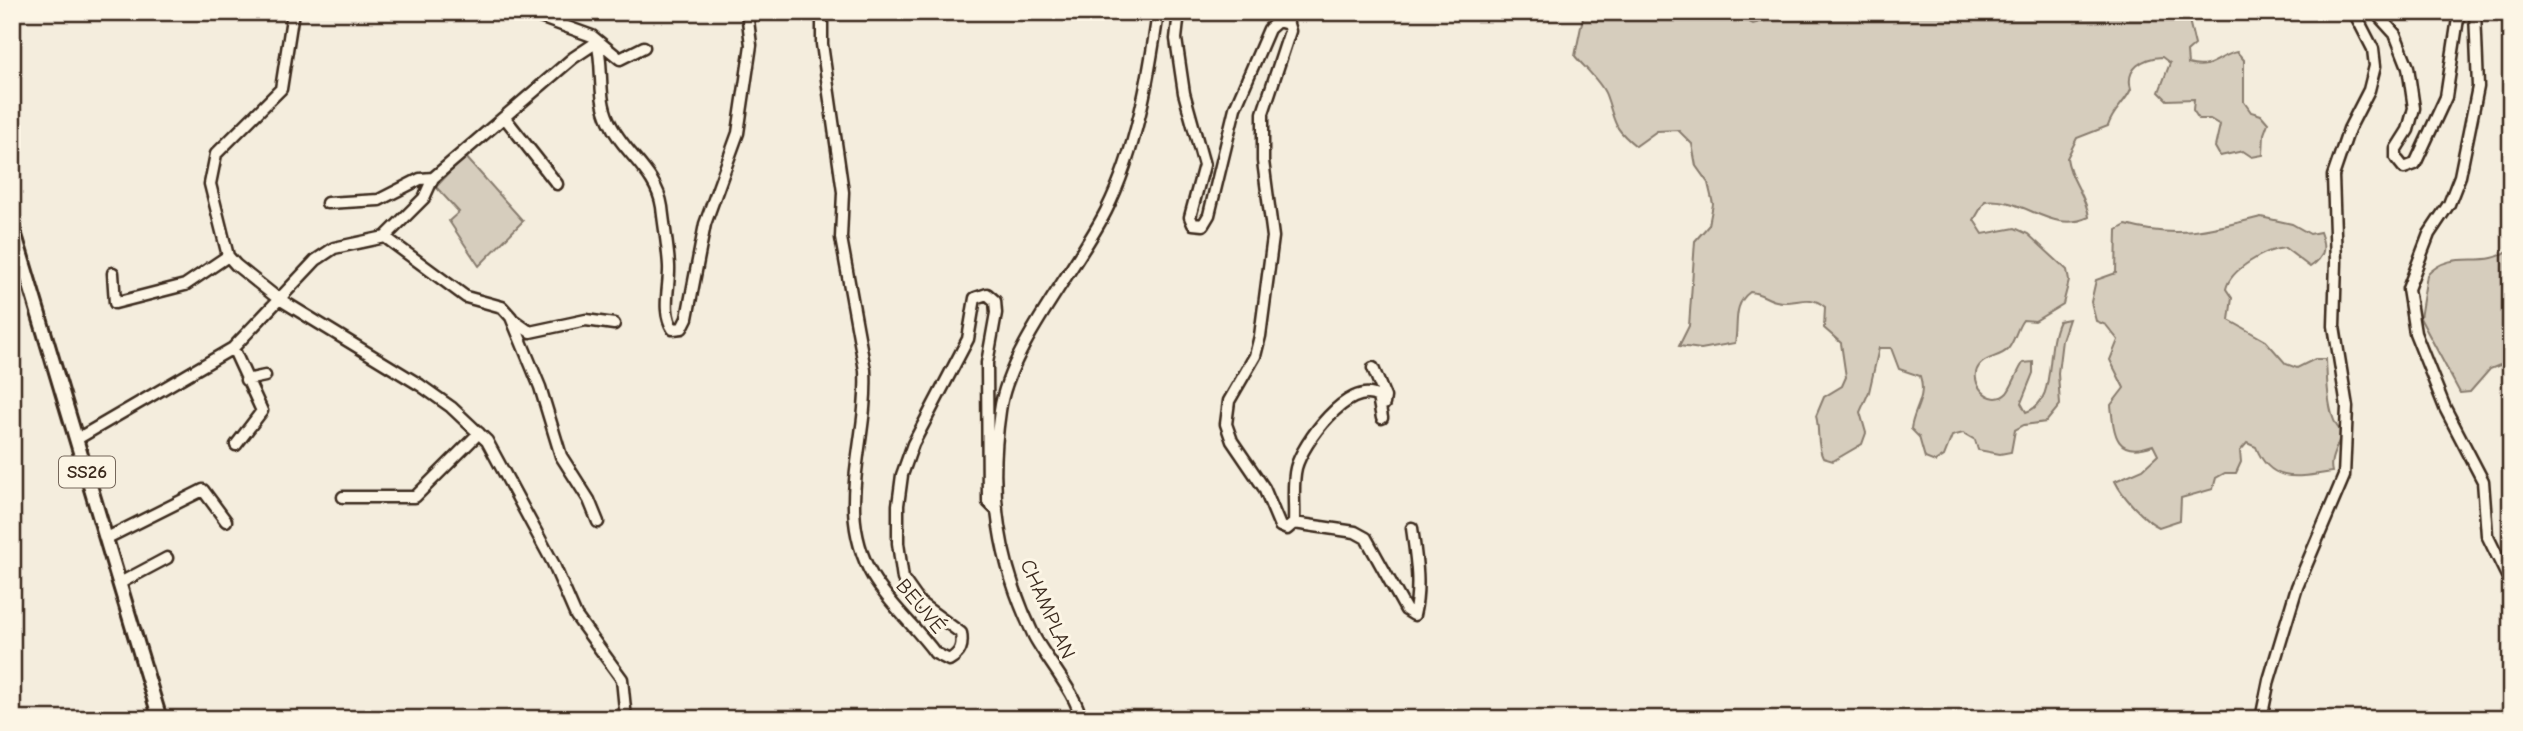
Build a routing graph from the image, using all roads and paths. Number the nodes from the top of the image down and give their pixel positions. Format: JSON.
{"nodes":[{"id":1,"x":293,"y":12,"type":"edge"},
{"id":2,"x":526,"y":12,"type":"edge"},
{"id":3,"x":747,"y":12,"type":"edge"},
{"id":4,"x":822,"y":12,"type":"edge"},
{"id":5,"x":1158,"y":12,"type":"edge"},
{"id":6,"x":1179,"y":12,"type":"edge"},
{"id":7,"x":2354,"y":12,"type":"edge"},
{"id":8,"x":2375,"y":12,"type":"edge"},
{"id":9,"x":2459,"y":12,"type":"edge"},
{"id":10,"x":2475,"y":12,"type":"edge"},
{"id":11,"x":597,"y":42,"type":"junction"},
{"id":12,"x":645,"y":47,"type":"dead end"},
{"id":13,"x":505,"y":118,"type":"junction"},
{"id":14,"x":433,"y":178,"type":"junction"},
{"id":15,"x":556,"y":184,"type":"dead end"},
{"id":16,"x":327,"y":203,"type":"dead end"},
{"id":17,"x":12,"y":225,"type":"edge"},
{"id":18,"x":385,"y":237,"type":"junction"},
{"id":19,"x":228,"y":256,"type":"junction"},
{"id":20,"x":113,"y":273,"type":"dead end"},
{"id":21,"x":282,"y":299,"type":"junction"},
{"id":22,"x":511,"y":317,"type":"junction"},
{"id":23,"x":614,"y":324,"type":"dead end"},
{"id":24,"x":233,"y":348,"type":"junction"},
{"id":25,"x":1373,"y":368,"type":"dead end"},
{"id":26,"x":265,"y":376,"type":"dead end"},
{"id":27,"x":246,"y":380,"type":"junction"},
{"id":28,"x":480,"y":433,"type":"junction"},
{"id":29,"x":77,"y":439,"type":"junction"},
{"id":30,"x":236,"y":445,"type":"dead end"},
{"id":31,"x":343,"y":497,"type":"dead end"},
{"id":32,"x":996,"y":510,"type":"junction"},
{"id":33,"x":226,"y":521,"type":"dead end"},
{"id":34,"x":598,"y":522,"type":"dead end"},
{"id":35,"x":1294,"y":523,"type":"junction"},
{"id":36,"x":1412,"y":527,"type":"dead end"},
{"id":37,"x":107,"y":538,"type":"junction"},
{"id":38,"x":167,"y":558,"type":"dead end"},
{"id":39,"x":120,"y":583,"type":"junction"},
{"id":40,"x":2511,"y":584,"type":"edge"},
{"id":41,"x":160,"y":719,"type":"edge"},
{"id":42,"x":626,"y":719,"type":"edge"},
{"id":43,"x":1080,"y":719,"type":"edge"},
{"id":44,"x":2260,"y":719,"type":"edge"}],
"edges":[{"from":1,"to":19,"type":"street"},
{"from":2,"to":11,"type":"street"},
{"from":3,"to":11,"type":"street"},
{"from":4,"to":32,"type":"street","name":"BEUVÉ"},
{"from":5,"to":32,"type":"street"},
{"from":6,"to":35,"type":"street"},
{"from":7,"to":44,"type":"street"},
{"from":8,"to":9,"type":"street"},
{"from":10,"to":40,"type":"street"},
{"from":11,"to":12,"type":"street"},
{"from":11,"to":13,"type":"street"},
{"from":13,"to":14,"type":"street"},
{"from":13,"to":15,"type":"street"},
{"from":14,"to":16,"type":"street"},
{"from":14,"to":18,"type":"street"},
{"from":17,"to":29,"type":"main road","number":"SS26"},
{"from":18,"to":21,"type":"street"},
{"from":18,"to":22,"type":"street"},
{"from":19,"to":20,"type":"street"},
{"from":19,"to":21,"type":"street"},
{"from":21,"to":24,"type":"street"},
{"from":21,"to":28,"type":"street"},
{"from":22,"to":23,"type":"street"},
{"from":22,"to":34,"type":"street"},
{"from":24,"to":27,"type":"street"},
{"from":24,"to":29,"type":"street"},
{"from":25,"to":35,"type":"street"},
{"from":26,"to":27,"type":"street"},
{"from":27,"to":30,"type":"street"},
{"from":28,"to":31,"type":"street"},
{"from":28,"to":42,"type":"street"},
{"from":29,"to":37,"type":"main road","number":"SS26"},
{"from":32,"to":43,"type":"street","name":"CHAMPLAN"},
{"from":33,"to":37,"type":"street"},
{"from":35,"to":36,"type":"street"},
{"from":37,"to":39,"type":"main road","number":"SS26"},
{"from":38,"to":39,"type":"street"},
{"from":39,"to":41,"type":"main road","number":"SS26"}]}
